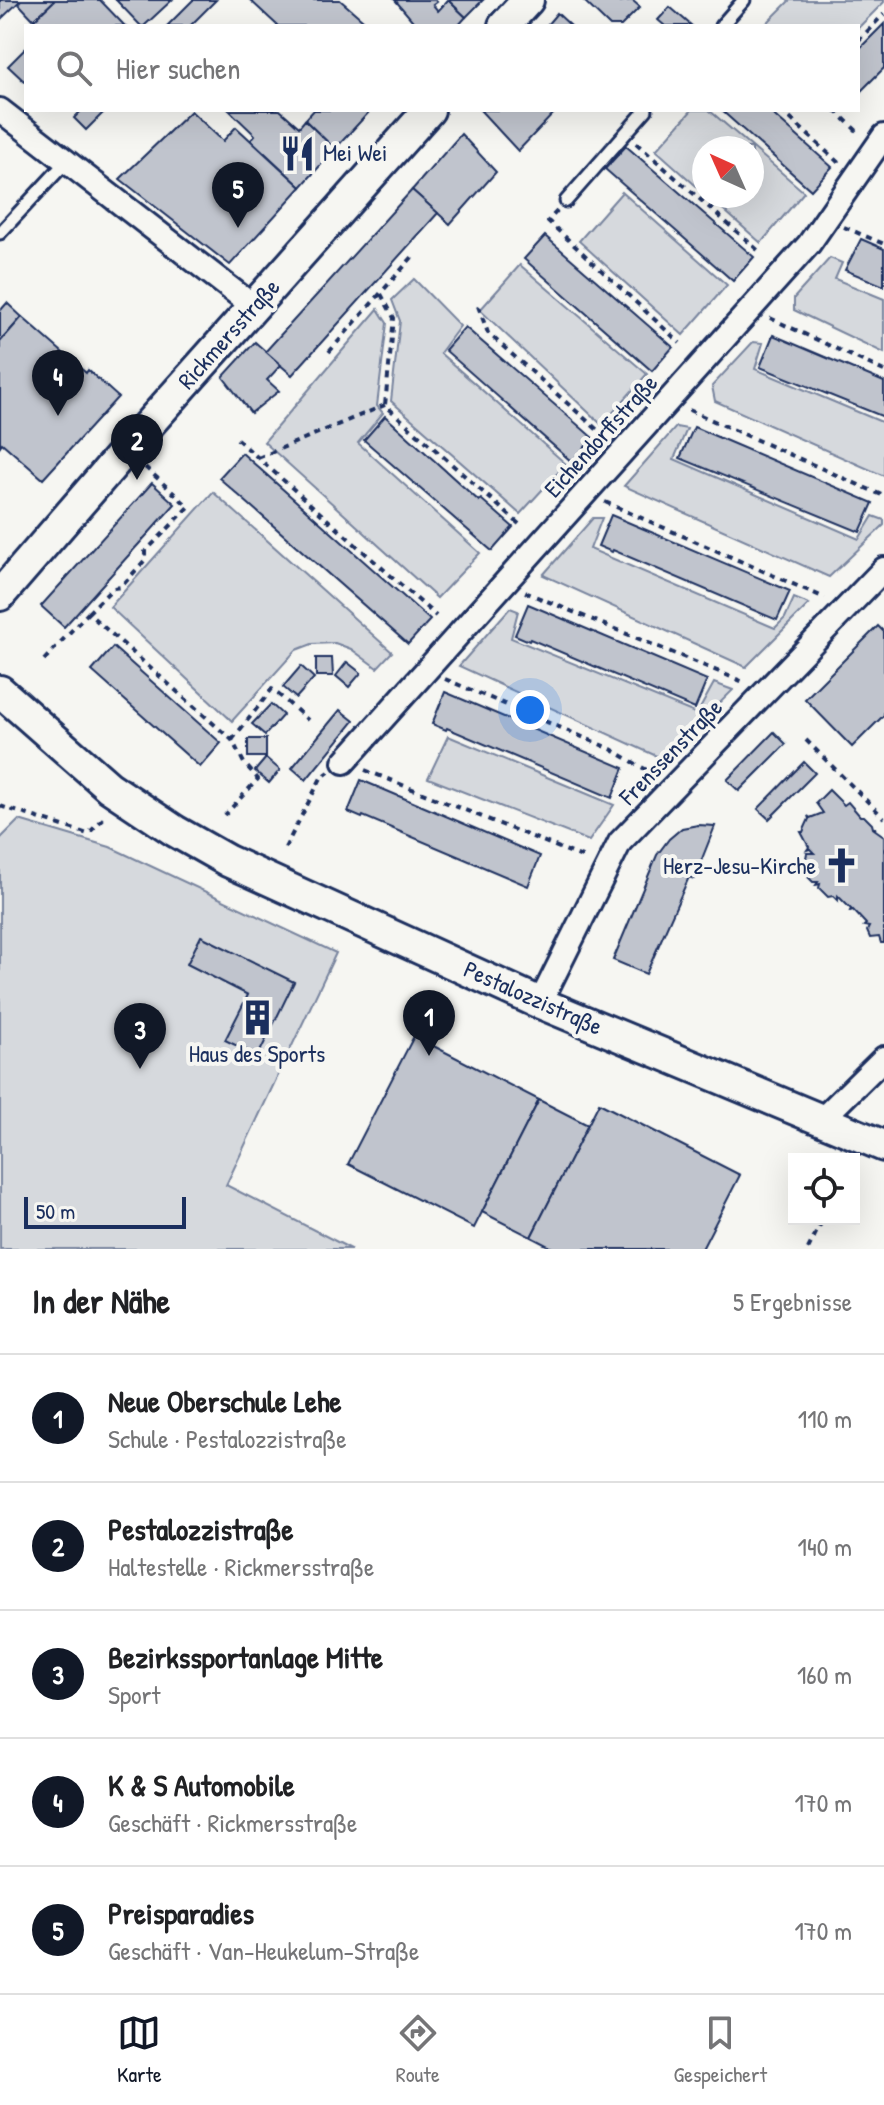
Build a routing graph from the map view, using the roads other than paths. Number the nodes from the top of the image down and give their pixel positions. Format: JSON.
{"nodes":[{"id":1,"x":528,"y":0,"type":"edge"},
{"id":2,"x":744,"y":0,"type":"edge"},
{"id":3,"x":506,"y":24,"type":"edge"},
{"id":4,"x":723,"y":24,"type":"edge"},
{"id":5,"x":0,"y":110,"type":"edge"},
{"id":6,"x":427,"y":112,"type":"edge"},
{"id":7,"x":644,"y":112,"type":"edge"},
{"id":8,"x":874,"y":136,"type":"edge"},
{"id":9,"x":66,"y":162,"type":"junction"},
{"id":10,"x":566,"y":201,"type":"road end"},
{"id":11,"x":0,"y":233,"type":"edge"},
{"id":12,"x":253,"y":306,"type":"junction"},
{"id":13,"x":880,"y":582,"type":"edge"},
{"id":14,"x":0,"y":595,"type":"edge"},
{"id":15,"x":0,"y":691,"type":"edge"},
{"id":16,"x":344,"y":762,"type":"road end"},
{"id":17,"x":540,"y":1003,"type":"junction"},
{"id":18,"x":884,"y":1058,"type":"edge"},
{"id":19,"x":821,"y":1120,"type":"junction"},
{"id":20,"x":884,"y":1146,"type":"edge"}],
"edges":[{"from":1,"to":3,"type":"street"},
{"from":2,"to":4,"type":"lane"},
{"from":5,"to":9,"type":"street"},
{"from":6,"to":12,"type":"street","name":"Rickmersstraße"},
{"from":7,"to":10,"type":"lane"},
{"from":8,"to":16,"type":"street","name":"Eichendorffstraße"},
{"from":9,"to":11,"type":"lane"},
{"from":9,"to":12,"type":"street"},
{"from":12,"to":14,"type":"street","name":"Rickmersstraße"},
{"from":13,"to":17,"type":"street","name":"Frenssenstraße"},
{"from":15,"to":17,"type":"street","name":"Pestalozzistraße"},
{"from":17,"to":19,"type":"street","name":"Pestalozzistraße"},
{"from":18,"to":19,"type":"street"},
{"from":19,"to":20,"type":"street","name":"Pestalozzistraße"}]}
